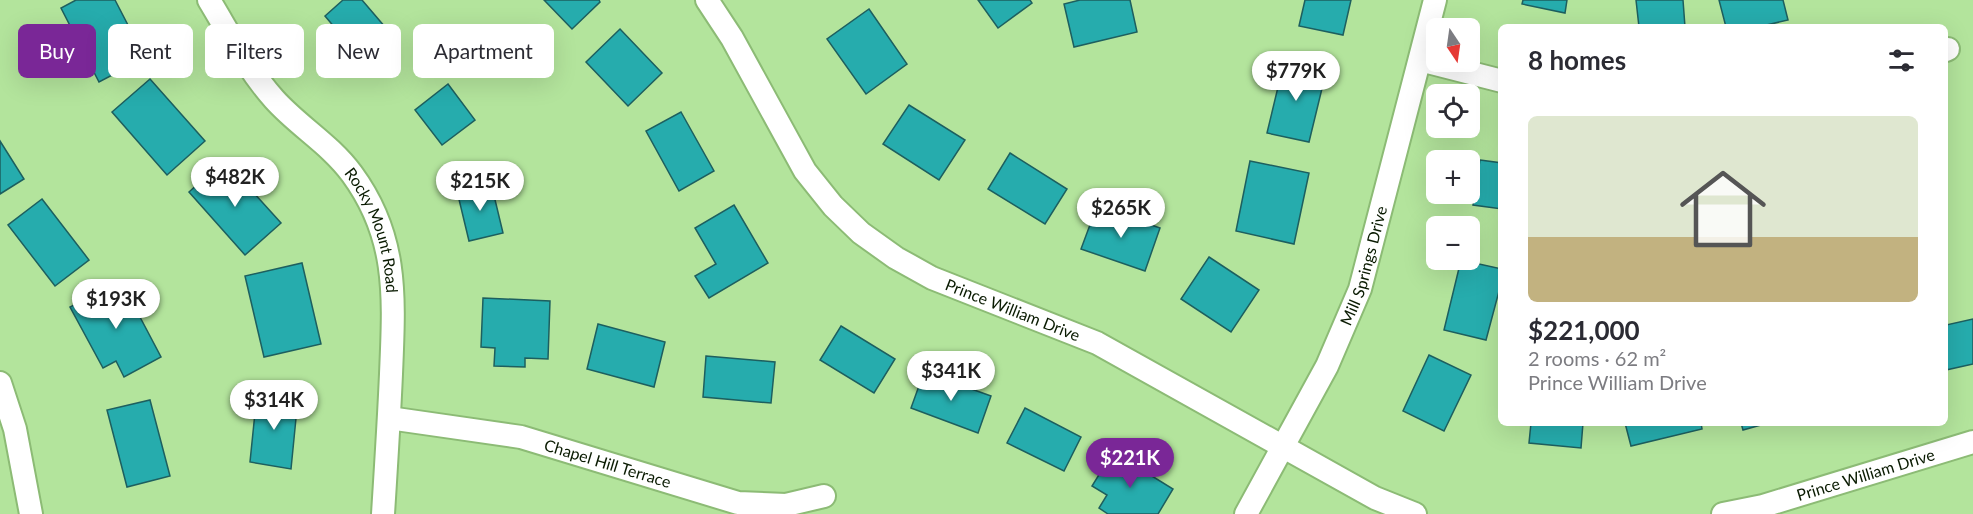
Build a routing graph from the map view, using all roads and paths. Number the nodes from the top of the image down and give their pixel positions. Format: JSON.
{"nodes":[{"id":1,"x":209,"y":0,"type":"edge"},
{"id":2,"x":707,"y":0,"type":"edge"},
{"id":3,"x":1435,"y":0,"type":"edge"},
{"id":4,"x":1420,"y":60,"type":"junction"},
{"id":5,"x":1498,"y":80,"type":"edge"},
{"id":6,"x":0,"y":383,"type":"edge"},
{"id":7,"x":389,"y":418,"type":"junction"},
{"id":8,"x":1973,"y":442,"type":"edge"},
{"id":9,"x":1283,"y":447,"type":"junction"},
{"id":10,"x":824,"y":496,"type":"dead end"},
{"id":11,"x":31,"y":514,"type":"edge"},
{"id":12,"x":383,"y":514,"type":"edge"},
{"id":13,"x":1246,"y":514,"type":"edge"},
{"id":14,"x":1415,"y":514,"type":"edge"},
{"id":15,"x":1722,"y":514,"type":"edge"}],
"edges":[{"from":1,"to":7,"type":"street","name":"Rocky Mount Road"},
{"from":2,"to":9,"type":"street","name":"Prince William Drive"},
{"from":3,"to":4,"type":"street","name":"Mill Springs Drive"},
{"from":4,"to":5,"type":"street"},
{"from":4,"to":9,"type":"street","name":"Mill Springs Drive"},
{"from":6,"to":11,"type":"street"},
{"from":7,"to":10,"type":"street","name":"Chapel Hill Terrace"},
{"from":7,"to":12,"type":"street","name":"Rocky Mount Road"},
{"from":8,"to":15,"type":"street","name":"Prince William Drive"},
{"from":9,"to":13,"type":"street","name":"Mill Springs Drive"},
{"from":9,"to":14,"type":"street","name":"Prince William Drive"}]}
